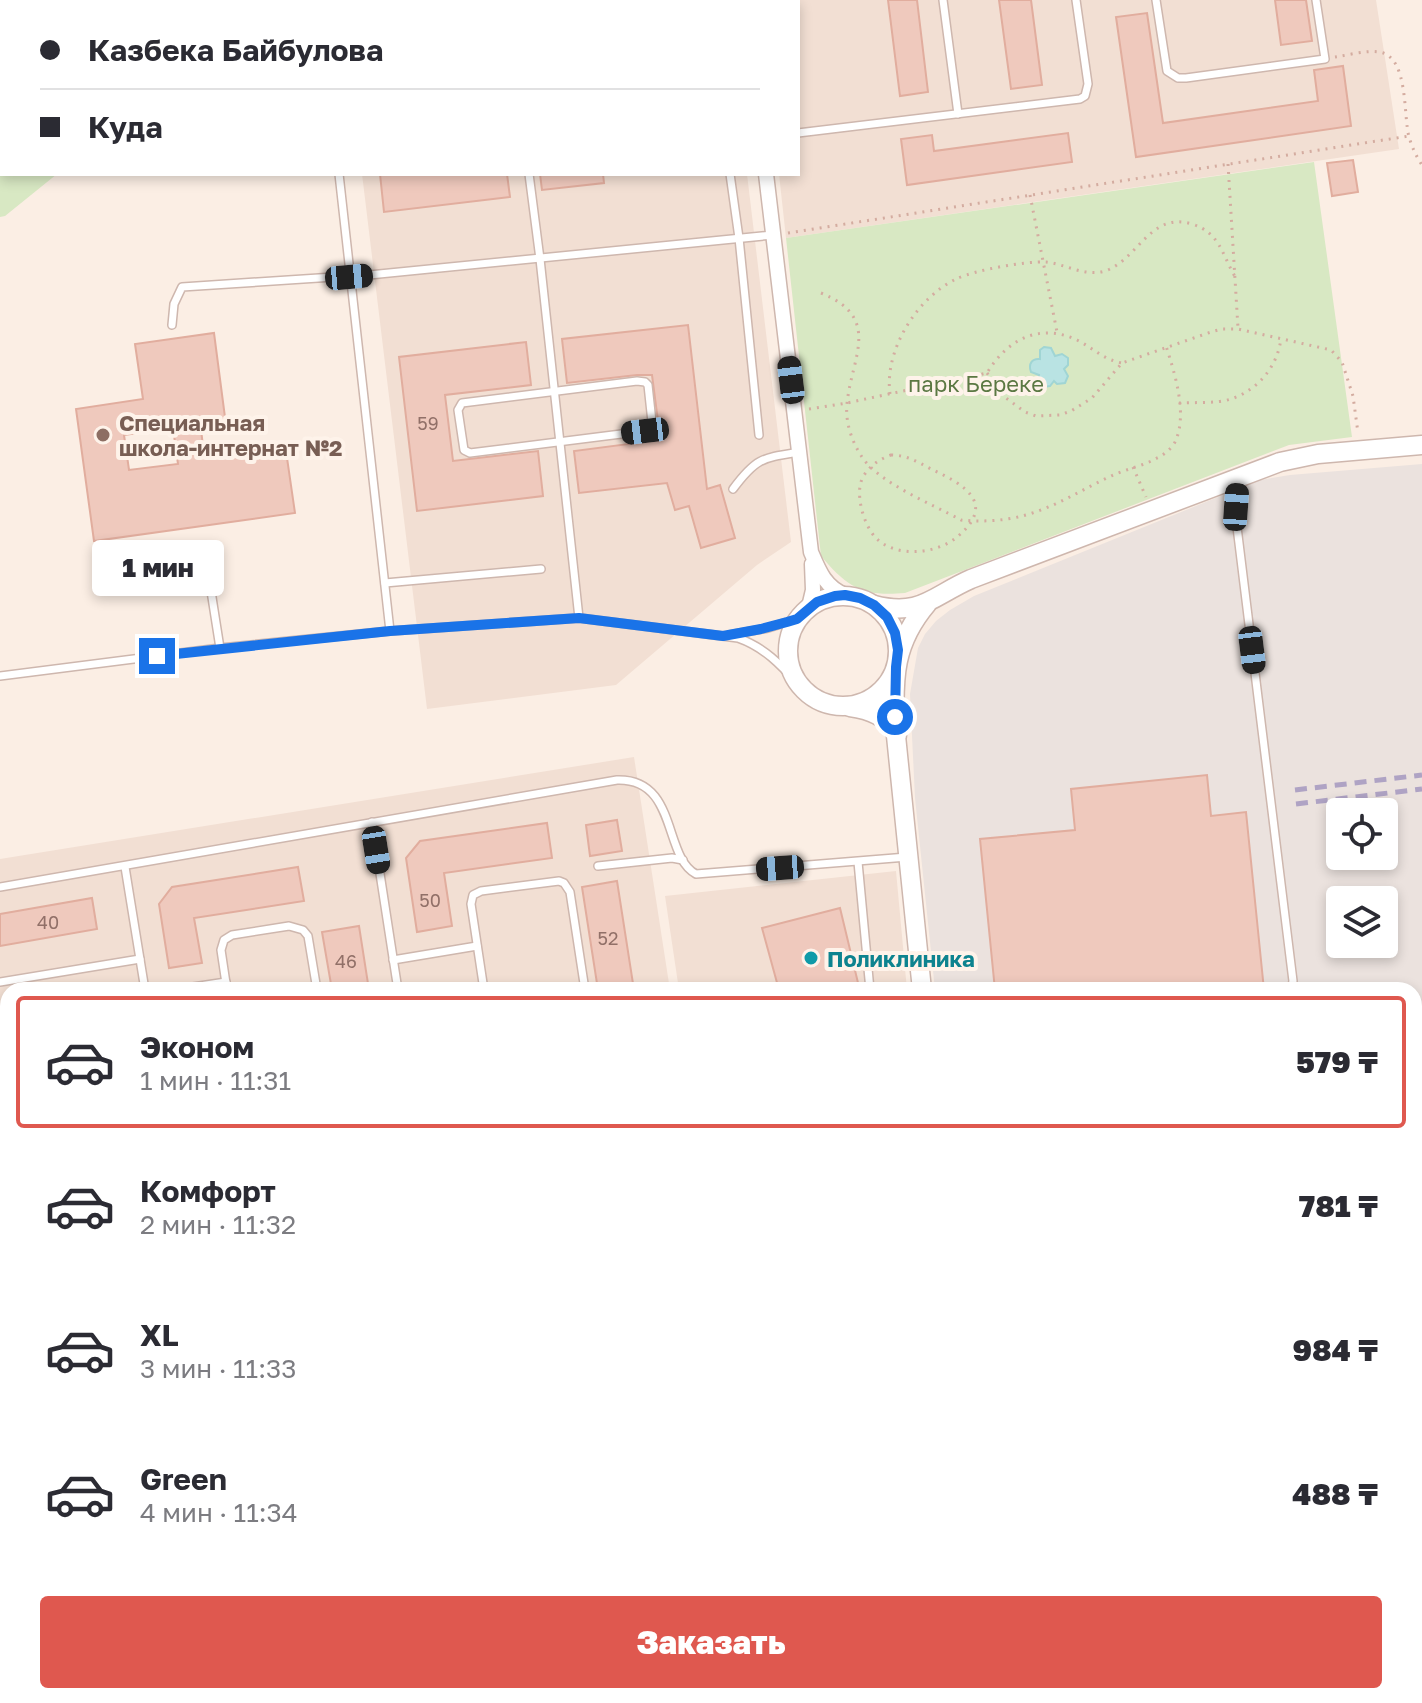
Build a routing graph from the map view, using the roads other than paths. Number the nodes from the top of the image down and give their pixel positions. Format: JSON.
{"nodes":[{"id":1,"x":943,"y":0,"type":"edge"},
{"id":2,"x":1076,"y":0,"type":"edge"},
{"id":3,"x":1156,"y":0,"type":"edge"},
{"id":4,"x":1316,"y":0,"type":"edge"},
{"id":5,"x":958,"y":114,"type":"junction"},
{"id":6,"x":800,"y":133,"type":"edge"},
{"id":7,"x":339,"y":176,"type":"edge"},
{"id":8,"x":529,"y":176,"type":"edge"},
{"id":9,"x":730,"y":176,"type":"edge"},
{"id":10,"x":766,"y":176,"type":"edge"},
{"id":11,"x":774,"y":235,"type":"junction"},
{"id":12,"x":739,"y":238,"type":"junction"},
{"id":13,"x":540,"y":259,"type":"junction"},
{"id":14,"x":349,"y":276,"type":"junction"},
{"id":15,"x":172,"y":325,"type":"dead end"},
{"id":16,"x":555,"y":391,"type":"junction"},
{"id":17,"x":759,"y":435,"type":"dead end"},
{"id":18,"x":561,"y":442,"type":"junction"},
{"id":19,"x":1422,"y":445,"type":"edge"},
{"id":20,"x":799,"y":452,"type":"junction"},
{"id":21,"x":1238,"y":478,"type":"junction"},
{"id":22,"x":733,"y":489,"type":"dead end"},
{"id":23,"x":811,"y":552,"type":"junction"},
{"id":24,"x":205,"y":553,"type":"dead end"},
{"id":25,"x":541,"y":569,"type":"dead end"},
{"id":26,"x":385,"y":583,"type":"junction"},
{"id":27,"x":845,"y":595,"type":"junction"},
{"id":28,"x":927,"y":604,"type":"junction"},
{"id":29,"x":874,"y":605,"type":"junction"},
{"id":30,"x":803,"y":613,"type":"junction"},
{"id":31,"x":579,"y":618,"type":"junction"},
{"id":32,"x":390,"y":631,"type":"junction"},
{"id":33,"x":723,"y":636,"type":"junction"},
{"id":34,"x":220,"y":648,"type":"junction"},
{"id":35,"x":896,"y":667,"type":"junction"},
{"id":36,"x":0,"y":676,"type":"edge"},
{"id":37,"x":799,"y":685,"type":"junction"},
{"id":38,"x":845,"y":706,"type":"junction"},
{"id":39,"x":897,"y":735,"type":"junction"},
{"id":40,"x":372,"y":822,"type":"junction"},
{"id":41,"x":909,"y":857,"type":"junction"},
{"id":42,"x":683,"y":860,"type":"junction"},
{"id":43,"x":858,"y":862,"type":"junction"},
{"id":44,"x":598,"y":866,"type":"dead end"},
{"id":45,"x":125,"y":867,"type":"junction"},
{"id":46,"x":0,"y":887,"type":"edge"},
{"id":47,"x":477,"y":946,"type":"junction"},
{"id":48,"x":140,"y":959,"type":"junction"},
{"id":49,"x":393,"y":960,"type":"junction"},
{"id":50,"x":0,"y":982,"type":"edge"},
{"id":51,"x":144,"y":982,"type":"edge"},
{"id":52,"x":225,"y":982,"type":"edge"},
{"id":53,"x":316,"y":982,"type":"edge"},
{"id":54,"x":397,"y":982,"type":"edge"},
{"id":55,"x":483,"y":982,"type":"edge"},
{"id":56,"x":584,"y":982,"type":"edge"},
{"id":57,"x":869,"y":982,"type":"edge"},
{"id":58,"x":921,"y":982,"type":"edge"},
{"id":59,"x":1293,"y":982,"type":"edge"}],
"edges":[{"from":1,"to":5,"type":"lane"},
{"from":2,"to":5,"type":"lane"},
{"from":3,"to":4,"type":"lane"},
{"from":5,"to":6,"type":"lane"},
{"from":7,"to":14,"type":"lane"},
{"from":8,"to":13,"type":"lane"},
{"from":9,"to":12,"type":"lane"},
{"from":10,"to":11,"type":"street"},
{"from":11,"to":12,"type":"lane"},
{"from":11,"to":20,"type":"street"},
{"from":12,"to":13,"type":"lane"},
{"from":12,"to":17,"type":"lane"},
{"from":13,"to":14,"type":"lane"},
{"from":13,"to":16,"type":"lane"},
{"from":14,"to":15,"type":"lane"},
{"from":14,"to":26,"type":"lane"},
{"from":16,"to":18,"type":"lane"},
{"from":16,"to":18,"type":"lane"},
{"from":16,"to":18,"type":"lane"},
{"from":18,"to":31,"type":"lane"},
{"from":19,"to":21,"type":"street"},
{"from":20,"to":22,"type":"lane"},
{"from":20,"to":23,"type":"street"},
{"from":21,"to":28,"type":"street"},
{"from":21,"to":59,"type":"lane"},
{"from":23,"to":27,"type":"street"},
{"from":23,"to":30,"type":"street"},
{"from":24,"to":34,"type":"lane"},
{"from":25,"to":26,"type":"lane"},
{"from":26,"to":32,"type":"lane"},
{"from":27,"to":29,"type":"street"},
{"from":27,"to":30,"type":"street"},
{"from":28,"to":29,"type":"street"},
{"from":28,"to":35,"type":"street"},
{"from":29,"to":35,"type":"street"},
{"from":30,"to":33,"type":"lane"},
{"from":30,"to":37,"type":"street"},
{"from":31,"to":32,"type":"lane"},
{"from":31,"to":33,"type":"lane"},
{"from":32,"to":34,"type":"lane"},
{"from":33,"to":37,"type":"lane"},
{"from":34,"to":36,"type":"lane"},
{"from":35,"to":38,"type":"street"},
{"from":35,"to":39,"type":"street"},
{"from":37,"to":38,"type":"street"},
{"from":38,"to":39,"type":"street"},
{"from":39,"to":41,"type":"street"},
{"from":40,"to":42,"type":"lane"},
{"from":40,"to":45,"type":"lane"},
{"from":40,"to":49,"type":"lane"},
{"from":41,"to":43,"type":"lane"},
{"from":41,"to":58,"type":"street"},
{"from":42,"to":43,"type":"lane"},
{"from":42,"to":44,"type":"lane"},
{"from":43,"to":57,"type":"lane"},
{"from":45,"to":46,"type":"lane"},
{"from":45,"to":48,"type":"lane"},
{"from":47,"to":49,"type":"lane"},
{"from":47,"to":55,"type":"lane"},
{"from":47,"to":56,"type":"lane"},
{"from":48,"to":50,"type":"lane"},
{"from":48,"to":51,"type":"lane"},
{"from":49,"to":54,"type":"lane"},
{"from":52,"to":53,"type":"lane"}]}
